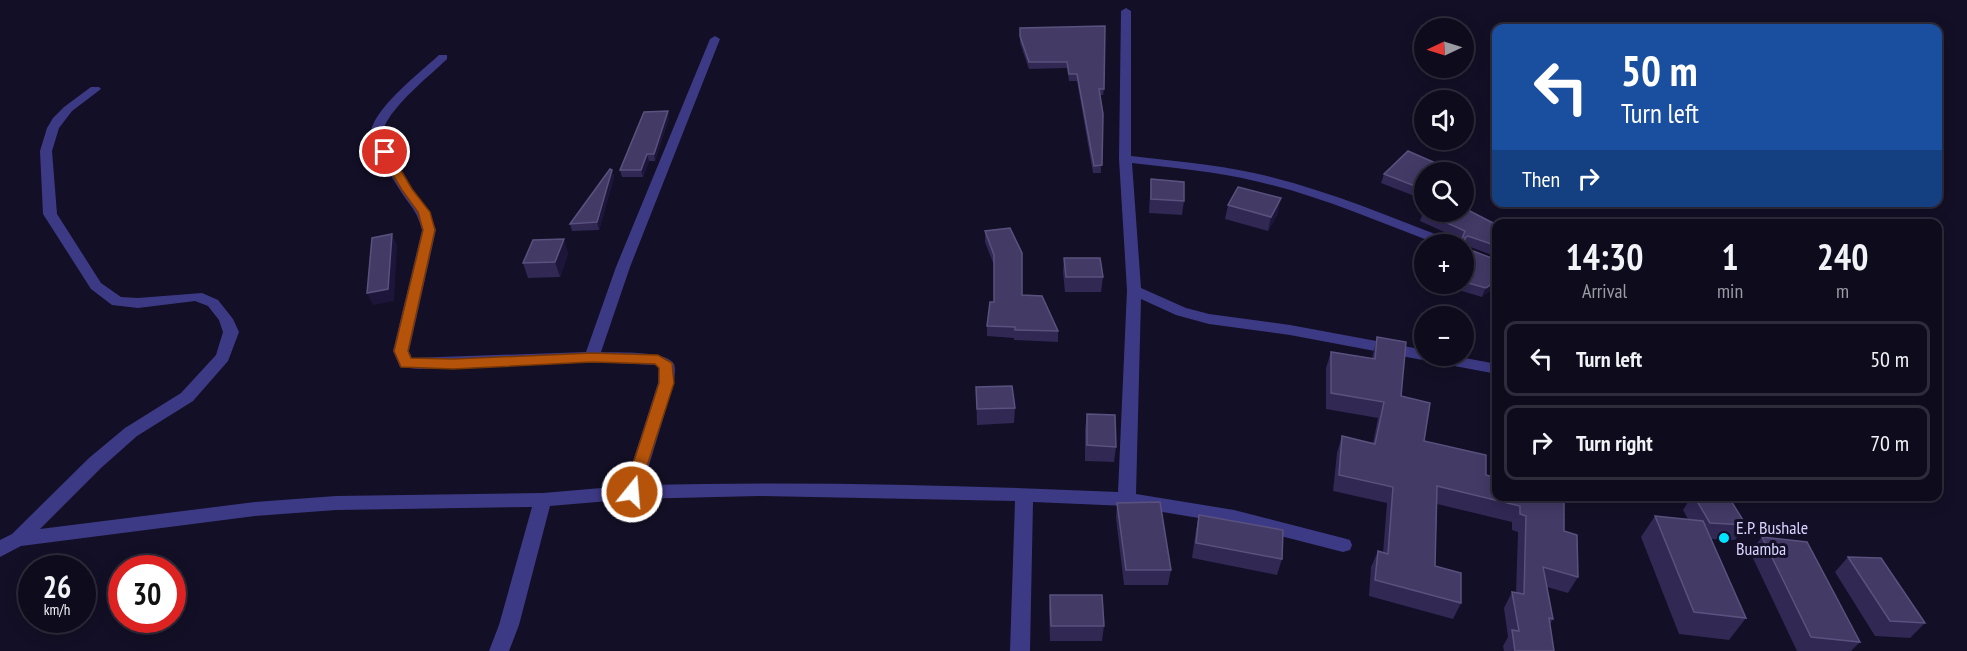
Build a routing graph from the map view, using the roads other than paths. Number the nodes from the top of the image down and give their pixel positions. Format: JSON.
{"nodes":[{"id":1,"x":1126,"y":11,"type":"dead end"},
{"id":2,"x":715,"y":39,"type":"dead end"},
{"id":3,"x":442,"y":57,"type":"dead end"},
{"id":4,"x":95,"y":89,"type":"dead end"},
{"id":5,"x":1125,"y":159,"type":"junction"},
{"id":6,"x":1423,"y":234,"type":"edge"},
{"id":7,"x":1134,"y":290,"type":"junction"},
{"id":8,"x":1414,"y":353,"type":"edge"},
{"id":9,"x":592,"y":357,"type":"junction"},
{"id":10,"x":1474,"y":364,"type":"edge"},
{"id":11,"x":1492,"y":368,"type":"edge"},
{"id":12,"x":632,"y":492,"type":"junction"},
{"id":13,"x":1024,"y":494,"type":"junction"},
{"id":14,"x":1127,"y":499,"type":"junction"},
{"id":15,"x":543,"y":500,"type":"junction"},
{"id":16,"x":18,"y":539,"type":"junction"},
{"id":17,"x":1343,"y":545,"type":"dead end"},
{"id":18,"x":0,"y":549,"type":"edge"},
{"id":19,"x":498,"y":651,"type":"edge"},
{"id":20,"x":1020,"y":651,"type":"edge"}],
"edges":[{"from":1,"to":5,"type":"street"},
{"from":2,"to":9,"type":"street"},
{"from":3,"to":9,"type":"street"},
{"from":4,"to":16,"type":"street"},
{"from":5,"to":6,"type":"street"},
{"from":5,"to":7,"type":"street"},
{"from":7,"to":8,"type":"street"},
{"from":7,"to":14,"type":"street"},
{"from":9,"to":12,"type":"street"},
{"from":10,"to":11,"type":"street"},
{"from":12,"to":13,"type":"street"},
{"from":12,"to":15,"type":"street"},
{"from":13,"to":14,"type":"street"},
{"from":13,"to":20,"type":"street"},
{"from":14,"to":17,"type":"street"},
{"from":15,"to":16,"type":"street"},
{"from":15,"to":19,"type":"street"},
{"from":16,"to":18,"type":"street"}]}
